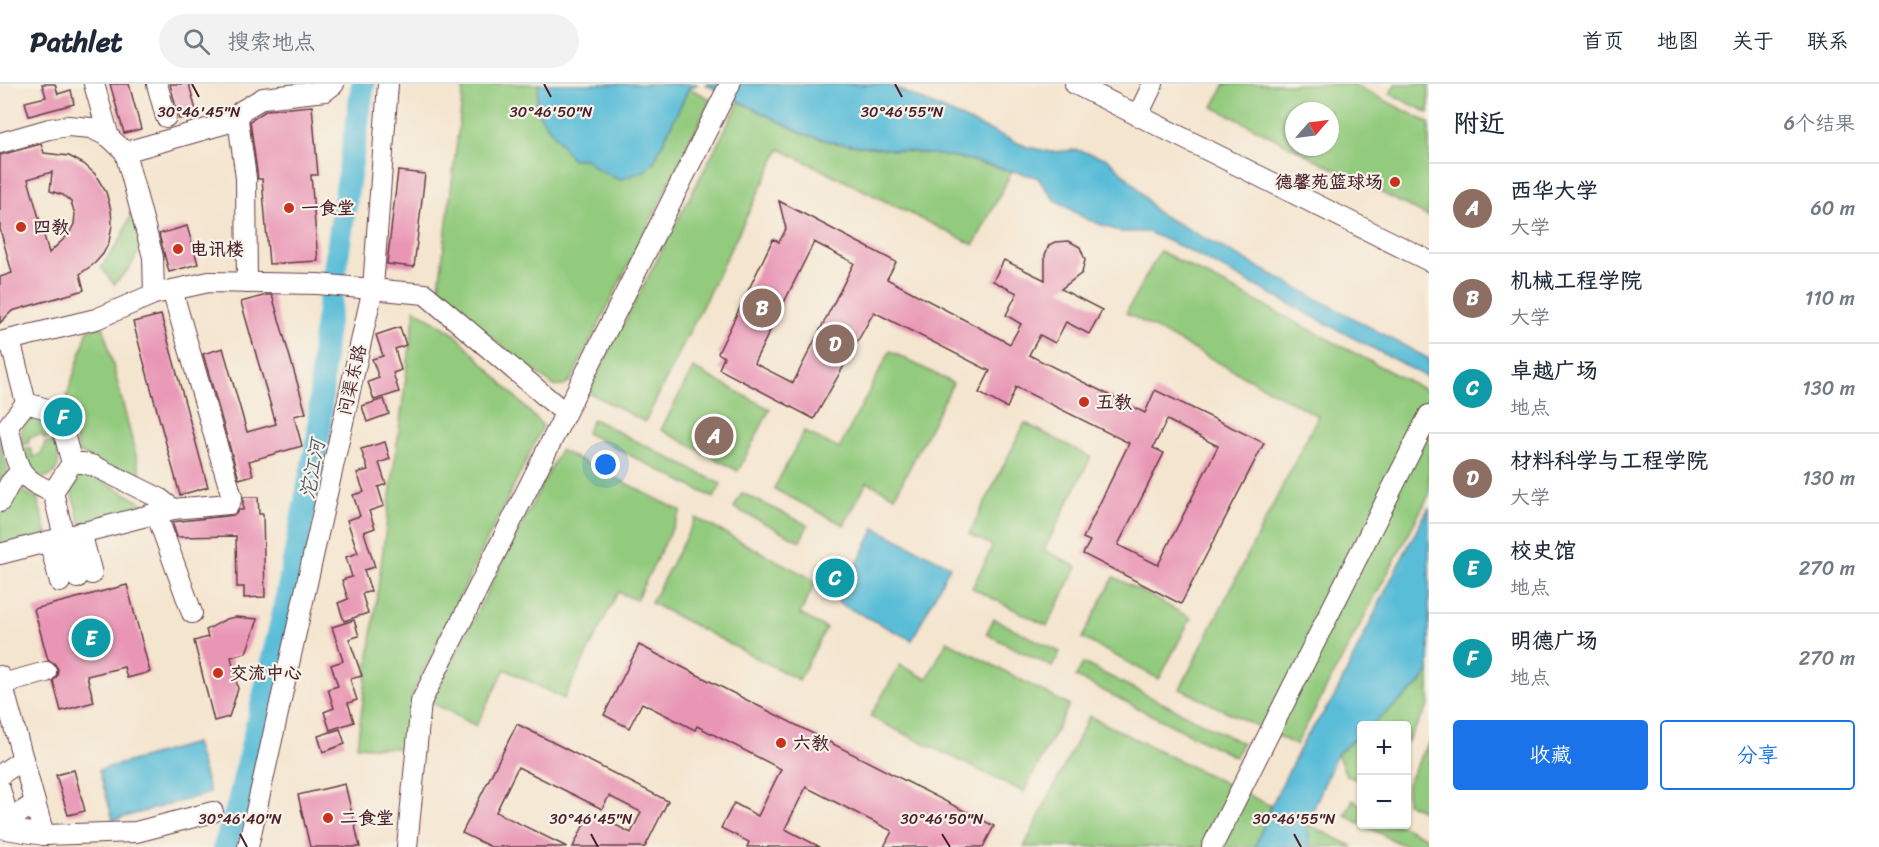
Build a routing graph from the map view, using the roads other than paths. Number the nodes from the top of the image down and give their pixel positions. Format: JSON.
{"nodes":[{"id":1,"x":94,"y":84,"type":"edge"},
{"id":2,"x":158,"y":84,"type":"edge"},
{"id":3,"x":334,"y":84,"type":"edge"},
{"id":4,"x":388,"y":84,"type":"edge"},
{"id":5,"x":730,"y":84,"type":"edge"},
{"id":6,"x":1075,"y":84,"type":"edge"},
{"id":7,"x":1140,"y":84,"type":"edge"},
{"id":8,"x":1153,"y":84,"type":"edge"},
{"id":9,"x":1133,"y":112,"type":"junction"},
{"id":10,"x":166,"y":117,"type":"dead end"},
{"id":11,"x":238,"y":120,"type":"junction"},
{"id":12,"x":109,"y":137,"type":"junction"},
{"id":13,"x":0,"y":143,"type":"edge"},
{"id":14,"x":124,"y":152,"type":"junction"},
{"id":15,"x":1429,"y":261,"type":"edge"},
{"id":16,"x":247,"y":283,"type":"junction"},
{"id":17,"x":370,"y":288,"type":"junction"},
{"id":18,"x":163,"y":292,"type":"junction"},
{"id":19,"x":5,"y":341,"type":"edge"},
{"id":20,"x":26,"y":403,"type":"junction"},
{"id":21,"x":565,"y":413,"type":"junction"},
{"id":22,"x":1429,"y":415,"type":"edge"},
{"id":23,"x":72,"y":463,"type":"junction"},
{"id":24,"x":20,"y":472,"type":"junction"},
{"id":25,"x":53,"y":492,"type":"junction"},
{"id":26,"x":0,"y":502,"type":"edge"},
{"id":27,"x":164,"y":511,"type":"junction"},
{"id":28,"x":65,"y":537,"type":"junction"},
{"id":29,"x":0,"y":554,"type":"edge"},
{"id":30,"x":192,"y":613,"type":"dead end"},
{"id":31,"x":46,"y":672,"type":"dead end"},
{"id":32,"x":1,"y":680,"type":"edge"},
{"id":33,"x":23,"y":759,"type":"junction"},
{"id":34,"x":0,"y":775,"type":"edge"},
{"id":35,"x":0,"y":789,"type":"edge"},
{"id":36,"x":35,"y":803,"type":"junction"},
{"id":37,"x":213,"y":812,"type":"dead end"},
{"id":38,"x":3,"y":825,"type":"edge"},
{"id":39,"x":44,"y":835,"type":"junction"},
{"id":40,"x":64,"y":841,"type":"edge"},
{"id":41,"x":248,"y":847,"type":"edge"},
{"id":42,"x":407,"y":847,"type":"edge"},
{"id":43,"x":1212,"y":847,"type":"edge"}],
"edges":[{"from":1,"to":12,"type":"street"},
{"from":2,"to":10,"type":"street"},
{"from":3,"to":11,"type":"street"},
{"from":4,"to":17,"type":"street","name":"问渠东路"},
{"from":5,"to":21,"type":"street"},
{"from":6,"to":9,"type":"street"},
{"from":7,"to":9,"type":"street"},
{"from":8,"to":9,"type":"street"},
{"from":9,"to":15,"type":"street"},
{"from":11,"to":14,"type":"street"},
{"from":11,"to":16,"type":"street"},
{"from":12,"to":13,"type":"street"},
{"from":12,"to":14,"type":"street"},
{"from":14,"to":18,"type":"street"},
{"from":16,"to":17,"type":"street"},
{"from":16,"to":18,"type":"street"},
{"from":17,"to":21,"type":"street"},
{"from":17,"to":41,"type":"street","name":"问渠东路"},
{"from":18,"to":19,"type":"street"},
{"from":18,"to":27,"type":"street"},
{"from":19,"to":20,"type":"street"},
{"from":20,"to":23,"type":"street"},
{"from":20,"to":24,"type":"street"},
{"from":21,"to":42,"type":"street"},
{"from":22,"to":43,"type":"street"},
{"from":23,"to":25,"type":"street"},
{"from":23,"to":27,"type":"street"},
{"from":24,"to":25,"type":"street"},
{"from":24,"to":26,"type":"street"},
{"from":25,"to":28,"type":"street"},
{"from":27,"to":28,"type":"street"},
{"from":27,"to":30,"type":"street"},
{"from":28,"to":28,"type":"street"},
{"from":28,"to":29,"type":"street"},
{"from":31,"to":32,"type":"street"},
{"from":32,"to":33,"type":"street"},
{"from":33,"to":34,"type":"street"},
{"from":33,"to":36,"type":"street"},
{"from":35,"to":38,"type":"street"},
{"from":36,"to":38,"type":"street"},
{"from":36,"to":39,"type":"street"},
{"from":37,"to":40,"type":"street"},
{"from":38,"to":39,"type":"street"},
{"from":39,"to":40,"type":"street"}]}
